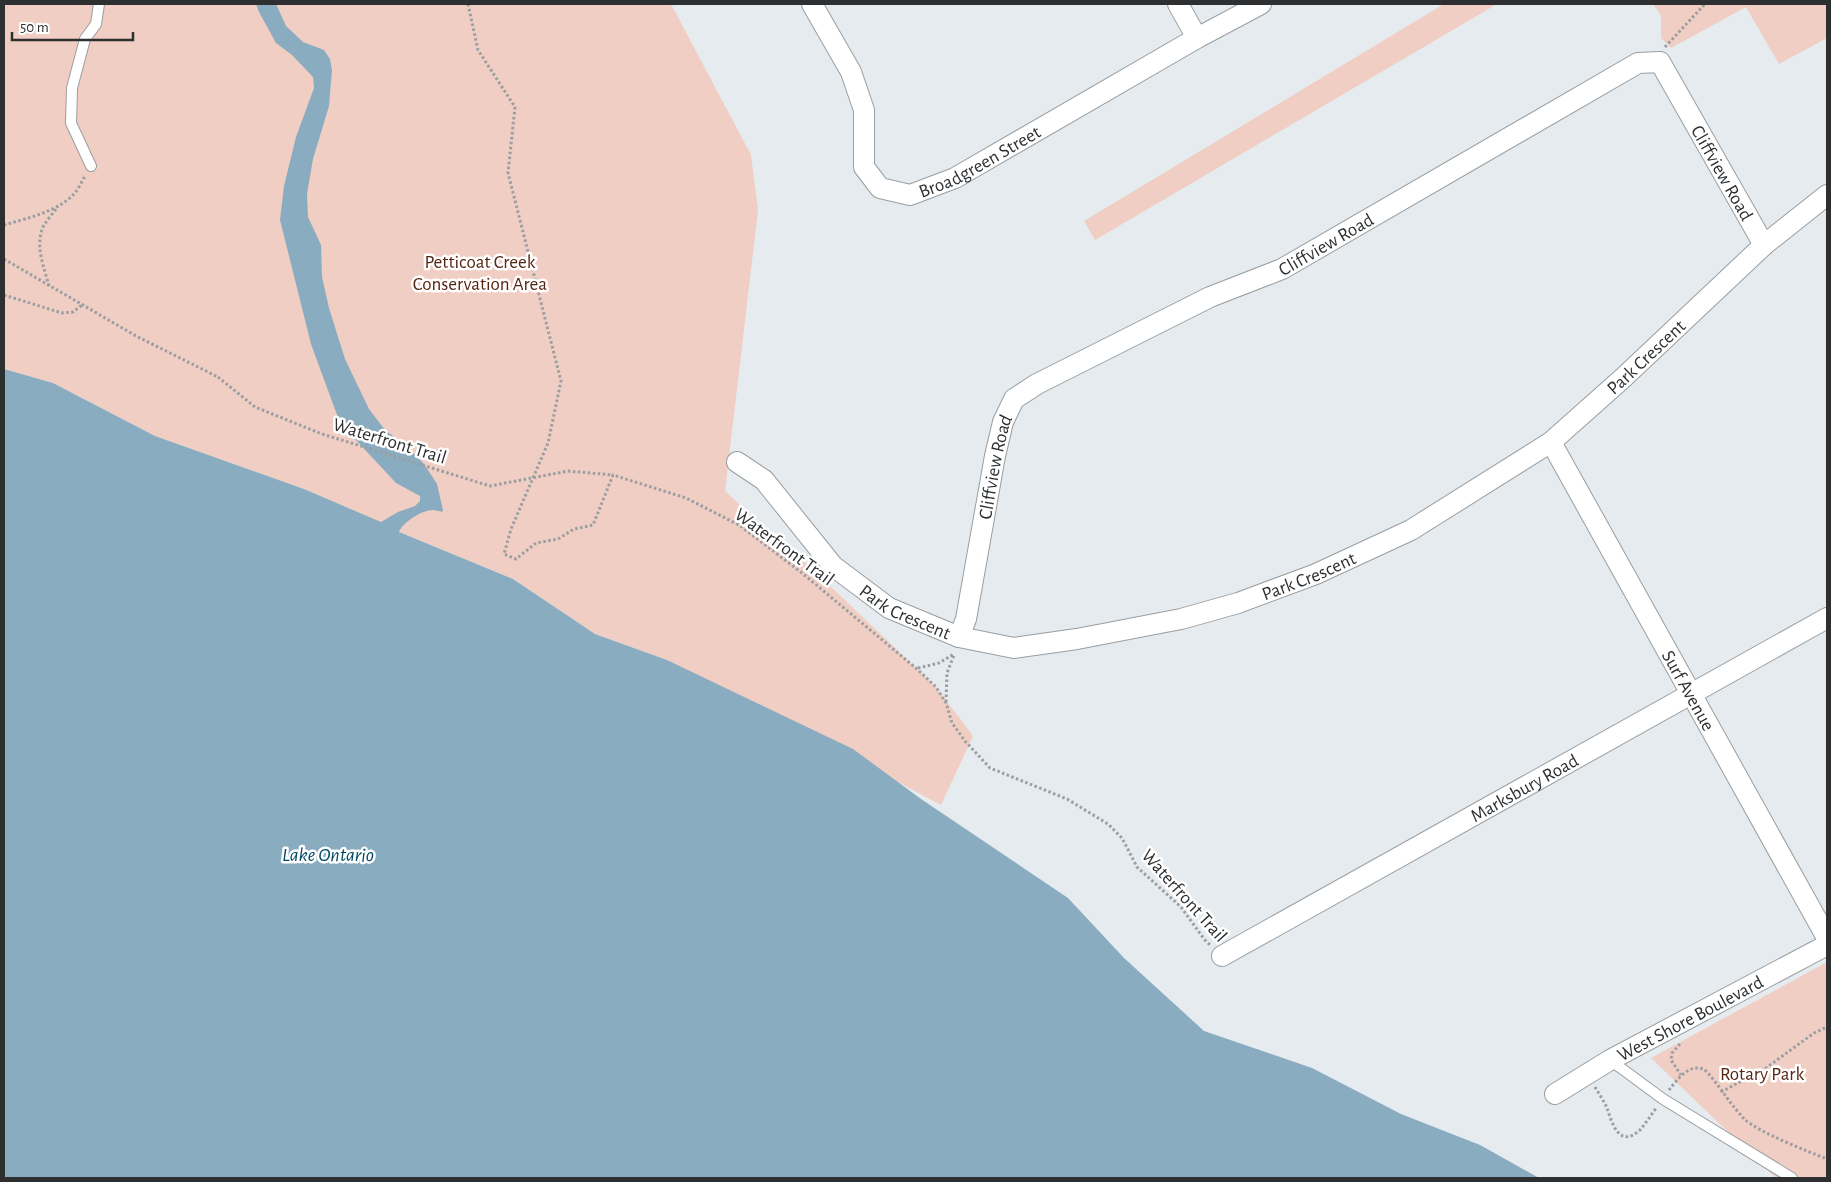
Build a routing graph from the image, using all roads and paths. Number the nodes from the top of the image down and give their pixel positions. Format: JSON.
{"nodes":[{"id":1,"x":99,"y":4,"type":"edge"},
{"id":2,"x":468,"y":4,"type":"edge"},
{"id":3,"x":1178,"y":4,"type":"edge"},
{"id":4,"x":1261,"y":4,"type":"edge"},
{"id":5,"x":1705,"y":4,"type":"edge"},
{"id":6,"x":821,"y":7,"type":"edge"},
{"id":7,"x":1197,"y":38,"type":"junction"},
{"id":8,"x":1660,"y":62,"type":"junction"},
{"id":9,"x":91,"y":166,"type":"joint"},
{"id":10,"x":1827,"y":195,"type":"edge"},
{"id":11,"x":58,"y":206,"type":"junction"},
{"id":12,"x":4,"y":225,"type":"edge"},
{"id":13,"x":1764,"y":246,"type":"junction"},
{"id":14,"x":4,"y":259,"type":"edge"},
{"id":15,"x":50,"y":286,"type":"junction"},
{"id":16,"x":4,"y":295,"type":"edge"},
{"id":17,"x":82,"y":305,"type":"junction"},
{"id":18,"x":1551,"y":442,"type":"junction"},
{"id":19,"x":737,"y":462,"type":"dead end"},
{"id":20,"x":613,"y":475,"type":"junction"},
{"id":21,"x":1827,"y":618,"type":"edge"},
{"id":22,"x":957,"y":645,"type":"junction"},
{"id":23,"x":918,"y":669,"type":"junction"},
{"id":24,"x":1692,"y":694,"type":"junction"},
{"id":25,"x":946,"y":703,"type":"junction"},
{"id":26,"x":1827,"y":938,"type":"edge"},
{"id":27,"x":1827,"y":945,"type":"edge"},
{"id":28,"x":1222,"y":956,"type":"joint"},
{"id":29,"x":1827,"y":1027,"type":"edge"},
{"id":30,"x":1610,"y":1060,"type":"junction"},
{"id":31,"x":1721,"y":1092,"type":"dead end"},
{"id":32,"x":1555,"y":1094,"type":"dead end"},
{"id":33,"x":1792,"y":1178,"type":"edge"}],
"edges":[{"from":1,"to":9,"type":"lane"},
{"from":2,"to":20,"type":"path"},
{"from":3,"to":7,"type":"street"},
{"from":4,"to":7,"type":"street","name":"Broadgreen Street"},
{"from":5,"to":8,"type":"path"},
{"from":6,"to":7,"type":"street","name":"Broadgreen Street"},
{"from":8,"to":13,"type":"street","name":"Cliffview Road"},
{"from":8,"to":22,"type":"street","name":"Cliffview Road"},
{"from":9,"to":11,"type":"path"},
{"from":10,"to":13,"type":"street","name":"Park Crescent"},
{"from":11,"to":12,"type":"path"},
{"from":11,"to":15,"type":"path"},
{"from":13,"to":18,"type":"street","name":"Park Crescent"},
{"from":14,"to":15,"type":"path","name":"Waterfront Trail"},
{"from":15,"to":17,"type":"path","name":"Waterfront Trail"},
{"from":16,"to":17,"type":"path"},
{"from":17,"to":20,"type":"path","name":"Waterfront Trail","bridge":true},
{"from":18,"to":22,"type":"street","name":"Park Crescent"},
{"from":18,"to":24,"type":"street","name":"Surf Avenue"},
{"from":19,"to":22,"type":"street","name":"Park Crescent"},
{"from":20,"to":23,"type":"path","name":"Waterfront Trail"},
{"from":21,"to":24,"type":"street","name":"Marksbury Road"},
{"from":22,"to":23,"type":"path"},
{"from":22,"to":25,"type":"path"},
{"from":23,"to":25,"type":"path","name":"Waterfront Trail"},
{"from":24,"to":26,"type":"street","name":"Surf Avenue"},
{"from":24,"to":28,"type":"street","name":"Marksbury Road"},
{"from":25,"to":28,"type":"path","name":"Waterfront Trail"},
{"from":27,"to":30,"type":"street","name":"West Shore Boulevard"},
{"from":29,"to":31,"type":"path"},
{"from":30,"to":32,"type":"street","name":"West Shore Boulevard"},
{"from":30,"to":33,"type":"lane"}]}
